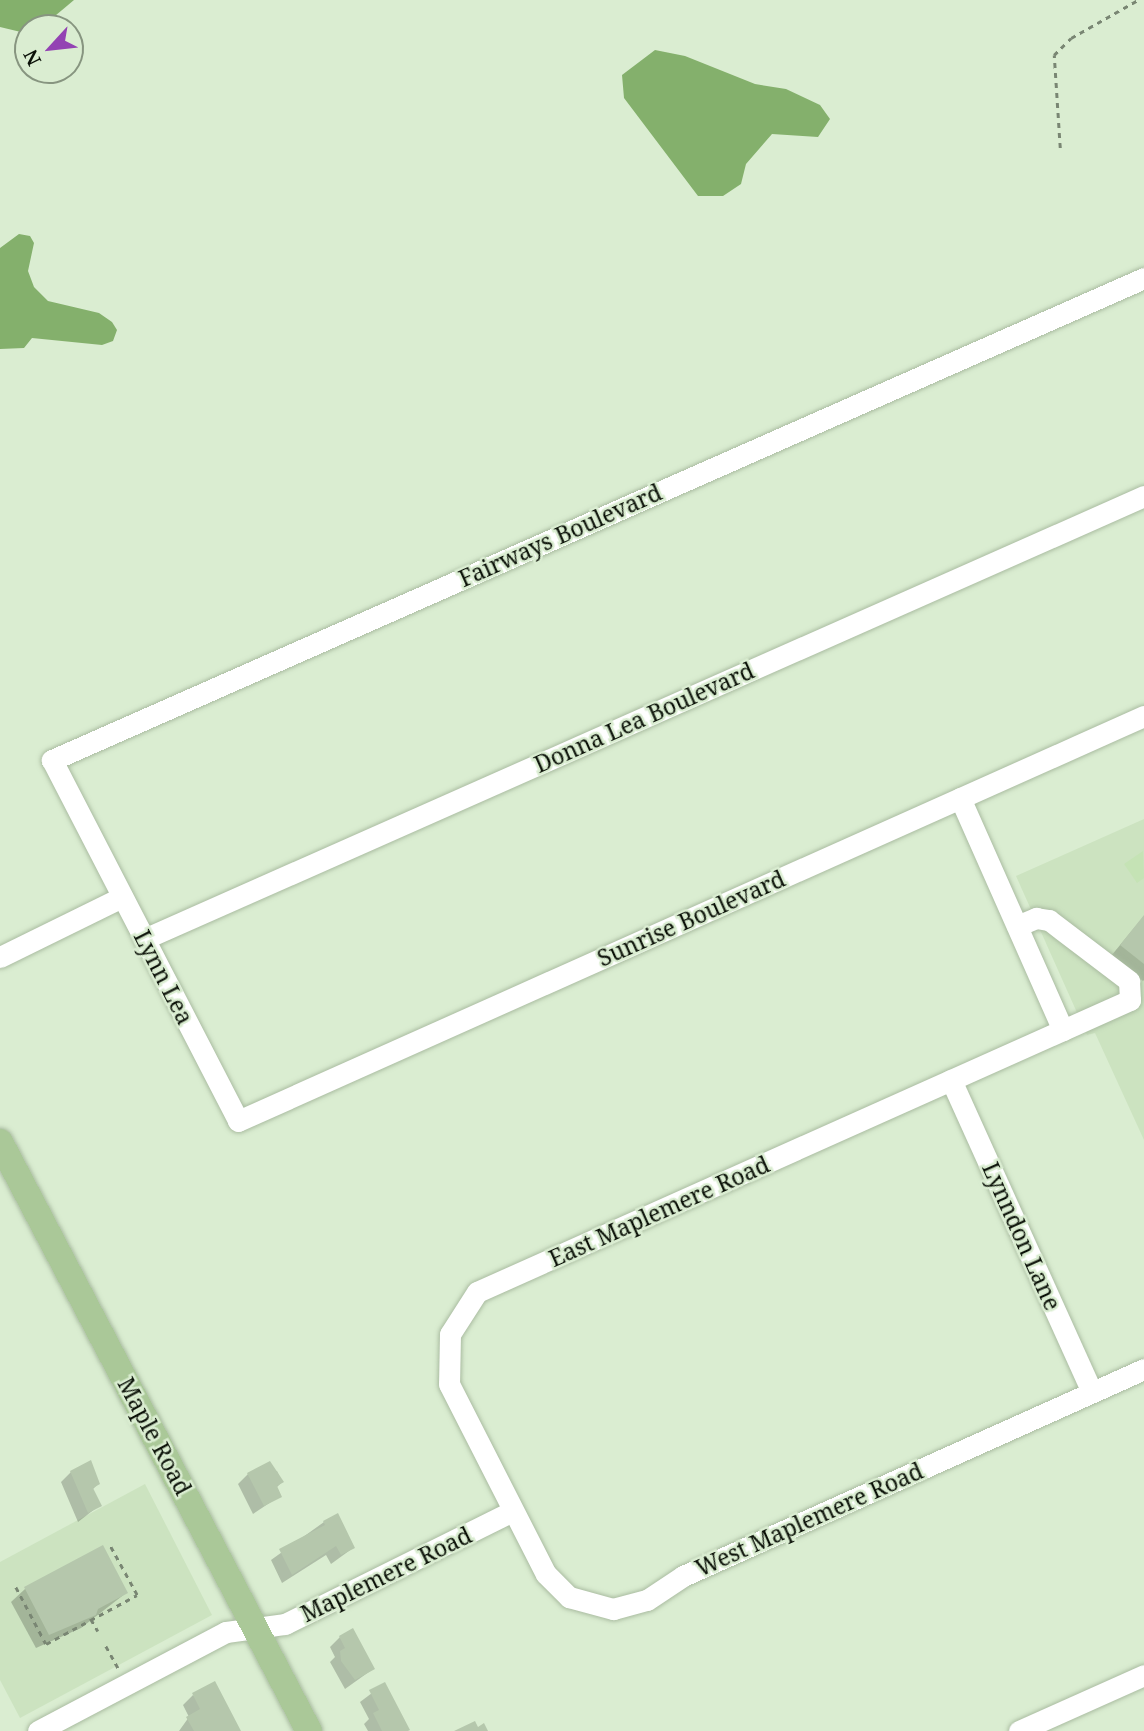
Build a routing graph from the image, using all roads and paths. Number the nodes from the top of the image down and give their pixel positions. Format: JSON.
{"nodes":[{"id":1,"x":1138,"y":0,"type":"edge"},
{"id":2,"x":1060,"y":148,"type":"dead end"},
{"id":3,"x":1144,"y":278,"type":"edge"},
{"id":4,"x":1144,"y":496,"type":"edge"},
{"id":5,"x":1144,"y":716,"type":"edge"},
{"id":6,"x":960,"y":798,"type":"junction"},
{"id":7,"x":90,"y":833,"type":"joint"},
{"id":8,"x":122,"y":897,"type":"junction"},
{"id":9,"x":1017,"y":926,"type":"junction"},
{"id":10,"x":144,"y":939,"type":"junction"},
{"id":11,"x":0,"y":957,"type":"edge"},
{"id":12,"x":1063,"y":1030,"type":"junction"},
{"id":13,"x":951,"y":1080,"type":"junction"},
{"id":14,"x":237,"y":1121,"type":"joint"},
{"id":15,"x":0,"y":1142,"type":"edge"},
{"id":16,"x":1144,"y":1369,"type":"edge"},
{"id":17,"x":1092,"y":1392,"type":"junction"},
{"id":18,"x":513,"y":1511,"type":"junction"},
{"id":19,"x":109,"y":1544,"type":"dead end"},
{"id":20,"x":114,"y":1554,"type":"junction"},
{"id":21,"x":109,"y":1557,"type":"dead end"},
{"id":22,"x":16,"y":1587,"type":"dead end"},
{"id":23,"x":91,"y":1619,"type":"junction"},
{"id":24,"x":256,"y":1628,"type":"junction"},
{"id":25,"x":98,"y":1632,"type":"dead end"},
{"id":26,"x":106,"y":1646,"type":"dead end"},
{"id":27,"x":118,"y":1668,"type":"dead end"},
{"id":28,"x":1144,"y":1675,"type":"edge"},
{"id":29,"x":38,"y":1731,"type":"edge"},
{"id":30,"x":309,"y":1731,"type":"edge"},
{"id":31,"x":1019,"y":1731,"type":"edge"}],
"edges":[{"from":1,"to":2,"type":"path"},
{"from":3,"to":7,"type":"street","name":"Fairways Boulevard"},
{"from":4,"to":10,"type":"street","name":"Donna Lea Boulevard"},
{"from":5,"to":6,"type":"street","name":"Sunrise Boulevard"},
{"from":6,"to":9,"type":"street"},
{"from":6,"to":14,"type":"street","name":"Sunrise Boulevard"},
{"from":7,"to":8,"type":"street","name":"Lynn Lea"},
{"from":8,"to":10,"type":"street","name":"Lynn Lea"},
{"from":8,"to":11,"type":"street"},
{"from":9,"to":12,"type":"street"},
{"from":9,"to":12,"type":"street","name":"East Maplemere Road"},
{"from":10,"to":14,"type":"street","name":"Lynn Lea"},
{"from":12,"to":13,"type":"street","name":"East Maplemere Road"},
{"from":13,"to":17,"type":"street","name":"Lynndon Lane"},
{"from":13,"to":18,"type":"street","name":"East Maplemere Road"},
{"from":15,"to":24,"type":"main road","name":"Maple Road"},
{"from":16,"to":17,"type":"street","name":"West Maplemere Road"},
{"from":17,"to":18,"type":"street","name":"West Maplemere Road"},
{"from":18,"to":24,"type":"street","name":"Maplemere Road"},
{"from":19,"to":20,"type":"path"},
{"from":20,"to":21,"type":"path"},
{"from":20,"to":23,"type":"path"},
{"from":22,"to":23,"type":"path"},
{"from":23,"to":25,"type":"path"},
{"from":24,"to":29,"type":"street","name":"Maplemere Road"},
{"from":24,"to":30,"type":"main road","name":"Maple Road"},
{"from":26,"to":27,"type":"path"},
{"from":28,"to":31,"type":"street"}]}
